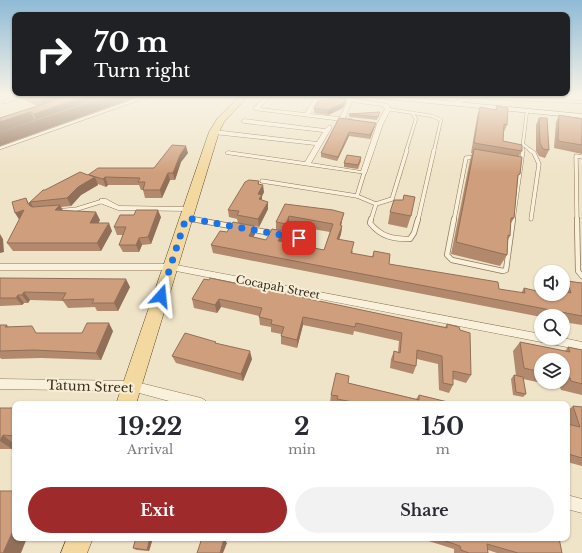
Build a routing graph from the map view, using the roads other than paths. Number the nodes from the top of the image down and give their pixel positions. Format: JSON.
{"nodes":[{"id":1,"x":74,"y":122,"type":"edge"},
{"id":2,"x":220,"y":122,"type":"edge"},
{"id":3,"x":251,"y":122,"type":"edge"},
{"id":4,"x":332,"y":122,"type":"edge"},
{"id":5,"x":415,"y":122,"type":"edge"},
{"id":6,"x":441,"y":122,"type":"edge"},
{"id":7,"x":526,"y":122,"type":"edge"},
{"id":8,"x":372,"y":123,"type":"edge"},
{"id":9,"x":380,"y":124,"type":"joint"},
{"id":10,"x":327,"y":131,"type":"junction"},
{"id":11,"x":214,"y":132,"type":"junction"},
{"id":12,"x":319,"y":144,"type":"junction"},
{"id":13,"x":524,"y":145,"type":"junction"},
{"id":14,"x":0,"y":148,"type":"edge"},
{"id":15,"x":228,"y":153,"type":"dead end"},
{"id":16,"x":582,"y":156,"type":"edge"},
{"id":17,"x":480,"y":157,"type":"edge"},
{"id":18,"x":514,"y":163,"type":"edge"},
{"id":19,"x":521,"y":164,"type":"junction"},
{"id":20,"x":306,"y":165,"type":"junction"},
{"id":21,"x":364,"y":174,"type":"junction"},
{"id":22,"x":262,"y":181,"type":"dead end"},
{"id":23,"x":357,"y":196,"type":"junction"},
{"id":24,"x":103,"y":201,"type":"joint"},
{"id":25,"x":376,"y":204,"type":"junction"},
{"id":26,"x":50,"y":211,"type":"edge"},
{"id":27,"x":188,"y":213,"type":"junction"},
{"id":28,"x":531,"y":219,"type":"dead end"},
{"id":29,"x":239,"y":227,"type":"edge"},
{"id":30,"x":246,"y":228,"type":"edge"},
{"id":31,"x":299,"y":238,"type":"dead end"},
{"id":32,"x":0,"y":267,"type":"edge"},
{"id":33,"x":170,"y":267,"type":"junction"},
{"id":34,"x":582,"y":276,"type":"edge"},
{"id":35,"x":534,"y":336,"type":"edge"},
{"id":36,"x":570,"y":344,"type":"edge"},
{"id":37,"x":582,"y":346,"type":"edge"},
{"id":38,"x":0,"y":384,"type":"edge"},
{"id":39,"x":132,"y":386,"type":"junction"},
{"id":40,"x":127,"y":401,"type":"edge"},
{"id":41,"x":190,"y":401,"type":"edge"},
{"id":42,"x":570,"y":503,"type":"edge"},
{"id":43,"x":582,"y":506,"type":"edge"},
{"id":44,"x":79,"y":541,"type":"edge"},
{"id":45,"x":74,"y":553,"type":"edge"}],
"edges":[{"from":1,"to":14,"type":"lane"},
{"from":2,"to":11,"type":"main road"},
{"from":3,"to":10,"type":"street"},
{"from":4,"to":10,"type":"street"},
{"from":5,"to":25,"type":"lane"},
{"from":6,"to":25,"type":"lane"},
{"from":7,"to":13,"type":"lane"},
{"from":8,"to":9,"type":"street"},
{"from":9,"to":21,"type":"street"},
{"from":10,"to":12,"type":"street"},
{"from":11,"to":12,"type":"street"},
{"from":11,"to":27,"type":"main road"},
{"from":12,"to":20,"type":"street"},
{"from":13,"to":19,"type":"lane"},
{"from":13,"to":28,"type":"lane"},
{"from":15,"to":20,"type":"street"},
{"from":16,"to":34,"type":"lane"},
{"from":17,"to":19,"type":"lane"},
{"from":18,"to":19,"type":"lane"},
{"from":20,"to":21,"type":"street"},
{"from":21,"to":23,"type":"lane"},
{"from":22,"to":23,"type":"lane"},
{"from":23,"to":25,"type":"lane"},
{"from":24,"to":26,"type":"lane"},
{"from":24,"to":27,"type":"street"},
{"from":27,"to":29,"type":"lane"},
{"from":27,"to":33,"type":"main road"},
{"from":30,"to":31,"type":"lane"},
{"from":32,"to":33,"type":"street","name":"Cocapah Street"},
{"from":33,"to":35,"type":"street","name":"Cocapah Street"},
{"from":33,"to":39,"type":"main road"},
{"from":36,"to":37,"type":"street","name":"Cocapah Street"},
{"from":38,"to":39,"type":"street","name":"Tatum Street"},
{"from":39,"to":40,"type":"main road"},
{"from":39,"to":41,"type":"street","name":"Tatum Street"},
{"from":42,"to":43,"type":"street"},
{"from":44,"to":45,"type":"main road"}]}
